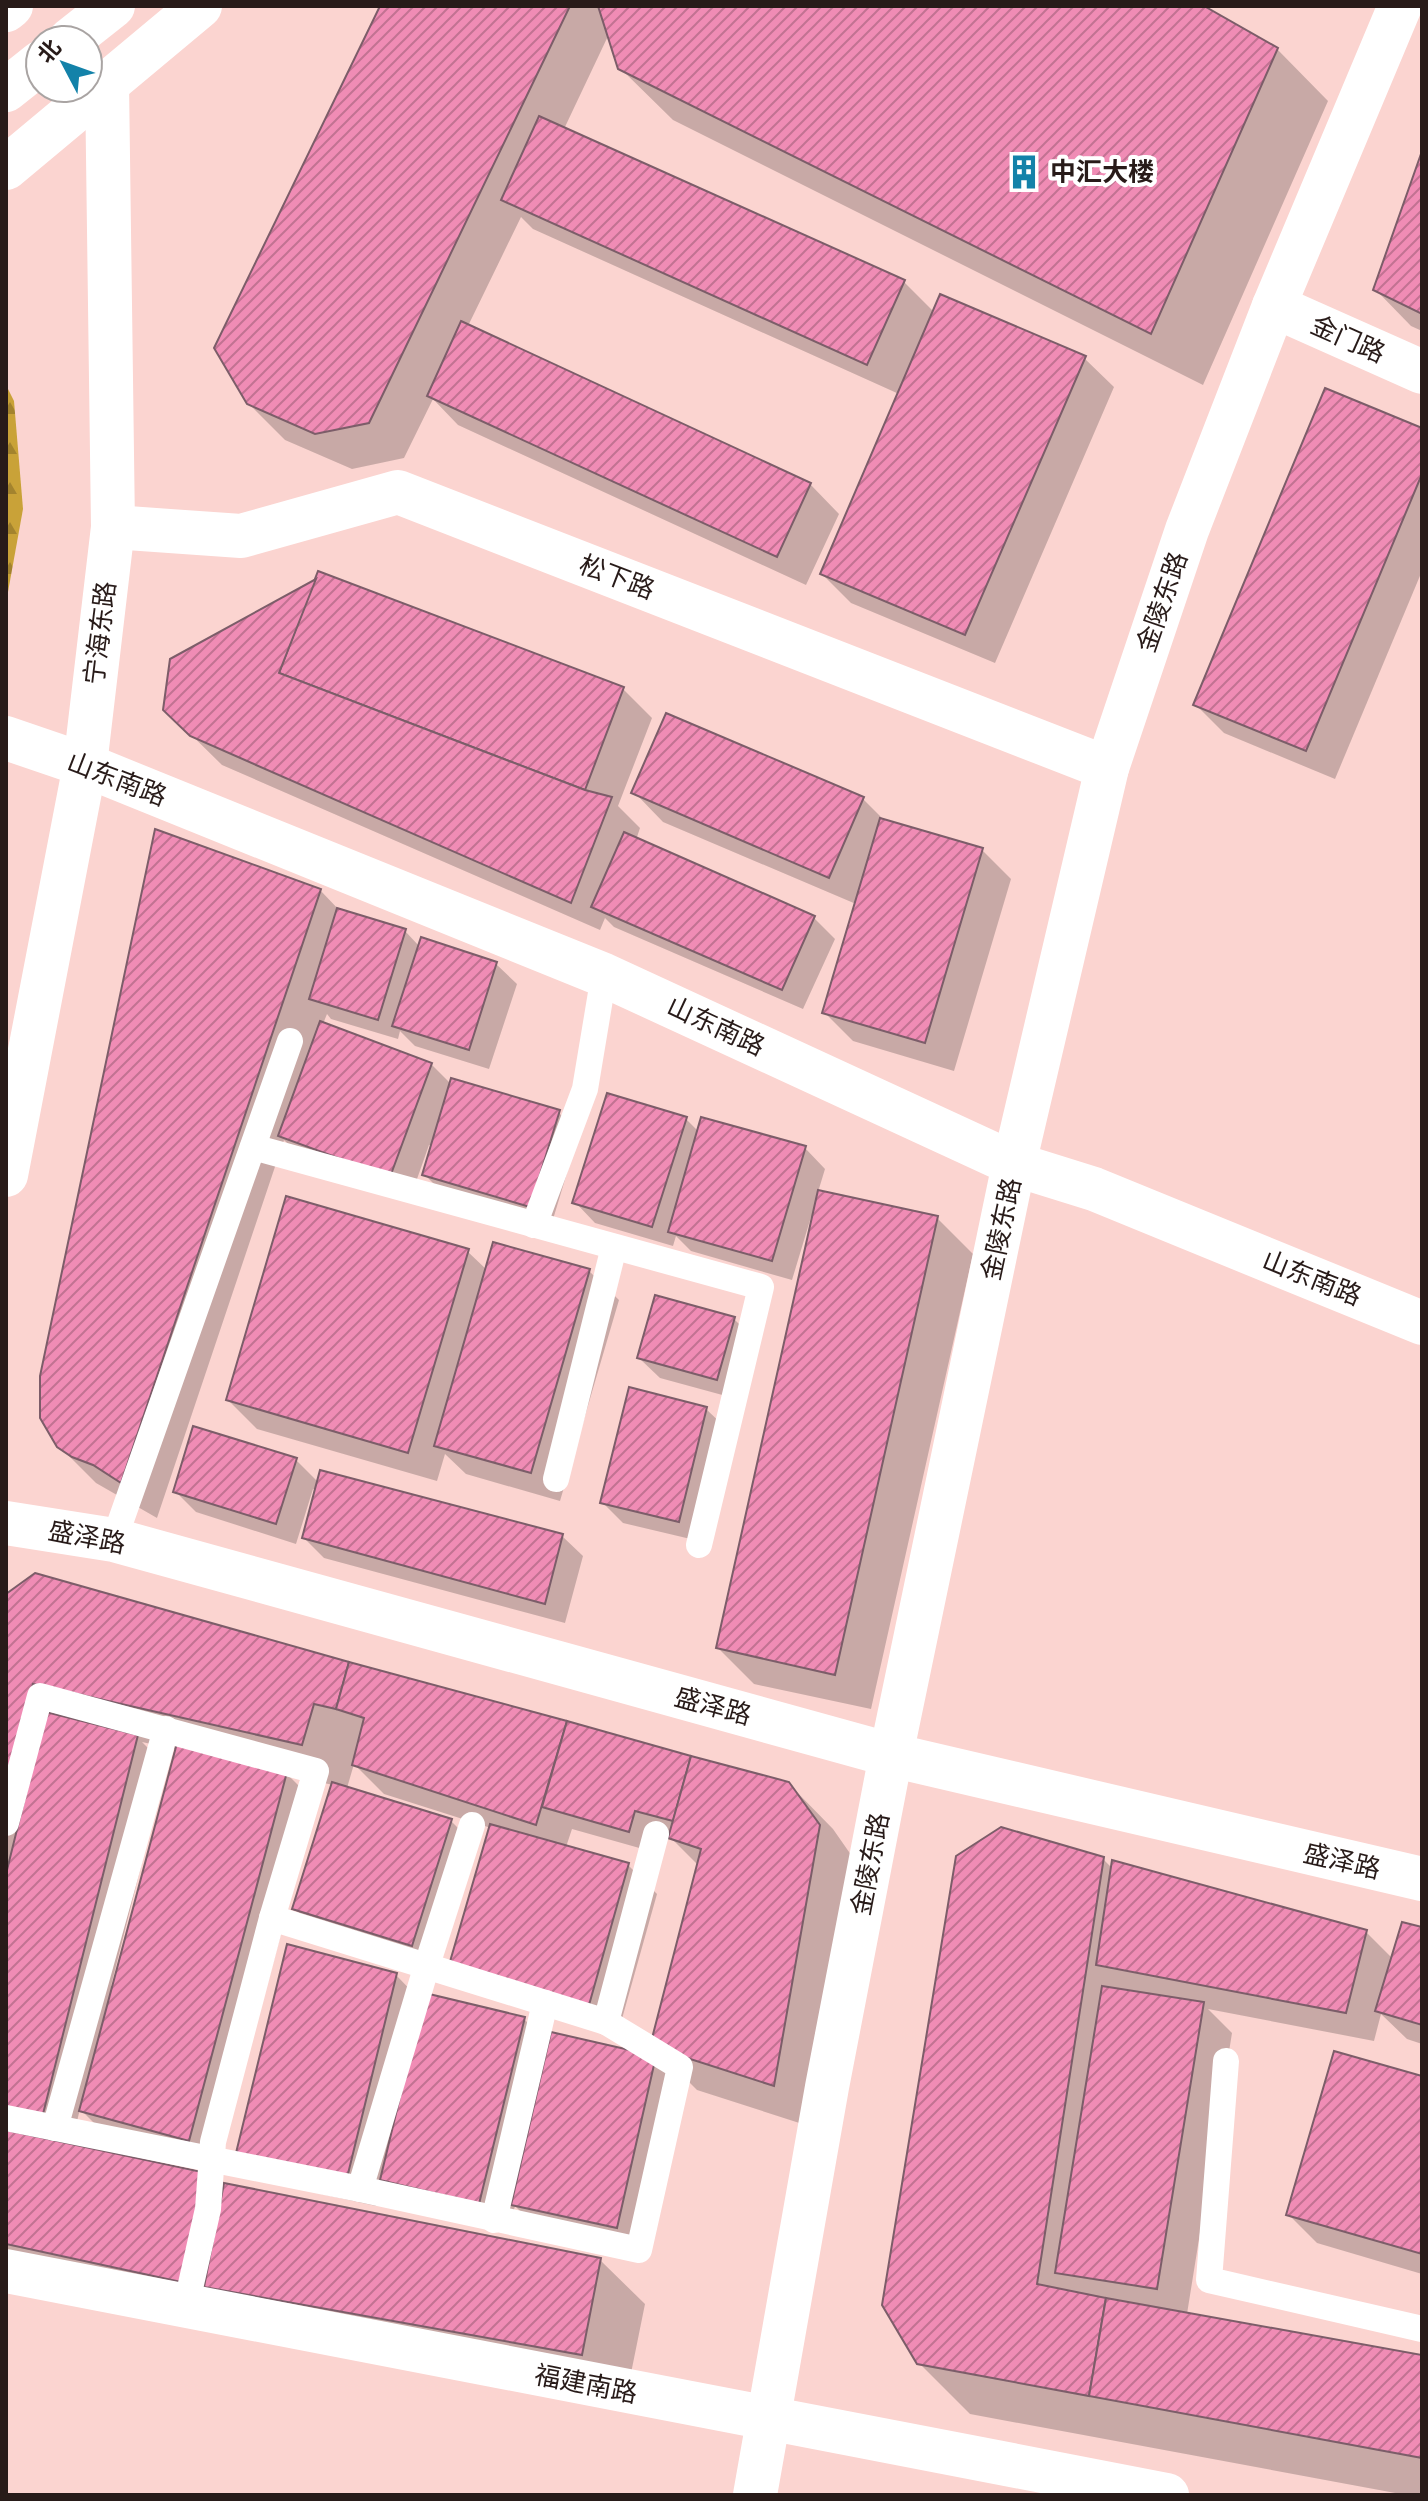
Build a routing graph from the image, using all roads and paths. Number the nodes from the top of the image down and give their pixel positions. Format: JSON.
{"nodes":[{"id":1,"x":113,"y":6,"type":"edge"},
{"id":2,"x":200,"y":6,"type":"edge"},
{"id":3,"x":1404,"y":11,"type":"edge"},
{"id":4,"x":90,"y":24,"type":"edge"},
{"id":5,"x":24,"y":76,"type":"edge"},
{"id":6,"x":107,"y":82,"type":"junction"},
{"id":7,"x":6,"y":90,"type":"edge"},
{"id":8,"x":6,"y":168,"type":"edge"},
{"id":9,"x":1274,"y":306,"type":"junction"},
{"id":10,"x":1422,"y":372,"type":"edge"},
{"id":11,"x":113,"y":527,"type":"junction"},
{"id":12,"x":6,"y":738,"type":"edge"},
{"id":13,"x":85,"y":765,"type":"junction"},
{"id":14,"x":1107,"y":768,"type":"junction"},
{"id":15,"x":604,"y":975,"type":"junction"},
{"id":16,"x":290,"y":1041,"type":"dead end"},
{"id":17,"x":253,"y":1147,"type":"junction"},
{"id":18,"x":1014,"y":1164,"type":"junction"},
{"id":19,"x":6,"y":1175,"type":"edge"},
{"id":20,"x":534,"y":1225,"type":"junction"},
{"id":21,"x":614,"y":1247,"type":"junction"},
{"id":22,"x":1422,"y":1323,"type":"edge"},
{"id":23,"x":556,"y":1479,"type":"dead end"},
{"id":24,"x":6,"y":1523,"type":"edge"},
{"id":25,"x":114,"y":1540,"type":"junction"},
{"id":26,"x":699,"y":1545,"type":"dead end"},
{"id":27,"x":166,"y":1729,"type":"junction"},
{"id":28,"x":891,"y":1755,"type":"junction"},
{"id":29,"x":6,"y":1823,"type":"edge"},
{"id":30,"x":472,"y":1825,"type":"dead end"},
{"id":31,"x":656,"y":1834,"type":"dead end"},
{"id":32,"x":1422,"y":1879,"type":"edge"},
{"id":33,"x":272,"y":1918,"type":"junction"},
{"id":34,"x":427,"y":1965,"type":"junction"},
{"id":35,"x":545,"y":2003,"type":"junction"},
{"id":36,"x":606,"y":2022,"type":"junction"},
{"id":37,"x":1226,"y":2061,"type":"dead end"},
{"id":38,"x":6,"y":2118,"type":"edge"},
{"id":39,"x":55,"y":2128,"type":"junction"},
{"id":40,"x":212,"y":2161,"type":"junction"},
{"id":41,"x":360,"y":2189,"type":"junction"},
{"id":42,"x":494,"y":2220,"type":"junction"},
{"id":43,"x":6,"y":2271,"type":"edge"},
{"id":44,"x":186,"y":2306,"type":"junction"},
{"id":45,"x":1422,"y":2329,"type":"edge"},
{"id":46,"x":768,"y":2420,"type":"junction"},
{"id":47,"x":1016,"y":2481,"type":"edge"},
{"id":48,"x":755,"y":2495,"type":"edge"},
{"id":49,"x":1167,"y":2495,"type":"edge"}],
"edges":[{"from":1,"to":4,"type":"main road"},
{"from":2,"to":6,"type":"main road"},
{"from":3,"to":9,"type":"main road","name":"金陵东路"},
{"from":5,"to":7,"type":"main road"},
{"from":6,"to":8,"type":"main road"},
{"from":6,"to":11,"type":"main road","name":"宁海东路"},
{"from":9,"to":10,"type":"main road","name":"金门路"},
{"from":9,"to":14,"type":"main road","name":"金陵东路"},
{"from":11,"to":13,"type":"main road","name":"宁海东路"},
{"from":11,"to":14,"type":"main road","name":"松下路"},
{"from":12,"to":13,"type":"main road","name":"山东南路"},
{"from":13,"to":15,"type":"main road","name":"山东南路"},
{"from":13,"to":19,"type":"main road","name":"宁海东路"},
{"from":14,"to":18,"type":"main road","name":"金陵东路"},
{"from":15,"to":18,"type":"main road","name":"山东南路"},
{"from":15,"to":20,"type":"lane"},
{"from":16,"to":17,"type":"lane"},
{"from":17,"to":20,"type":"lane"},
{"from":17,"to":25,"type":"lane"},
{"from":18,"to":22,"type":"main road","name":"山东南路"},
{"from":18,"to":28,"type":"main road","name":"金陵东路"},
{"from":20,"to":21,"type":"lane"},
{"from":21,"to":23,"type":"lane"},
{"from":21,"to":26,"type":"lane"},
{"from":24,"to":25,"type":"main road","name":"盛泽路"},
{"from":25,"to":28,"type":"main road","name":"盛泽路"},
{"from":27,"to":29,"type":"lane"},
{"from":27,"to":33,"type":"lane"},
{"from":27,"to":39,"type":"lane"},
{"from":28,"to":32,"type":"main road","name":"盛泽路"},
{"from":28,"to":46,"type":"main road","name":"金陵东路"},
{"from":30,"to":34,"type":"lane"},
{"from":31,"to":36,"type":"lane"},
{"from":33,"to":34,"type":"lane"},
{"from":33,"to":40,"type":"lane"},
{"from":34,"to":35,"type":"lane"},
{"from":34,"to":41,"type":"lane"},
{"from":35,"to":36,"type":"lane"},
{"from":35,"to":42,"type":"lane"},
{"from":36,"to":42,"type":"lane"},
{"from":37,"to":45,"type":"lane"},
{"from":38,"to":39,"type":"lane"},
{"from":39,"to":40,"type":"lane"},
{"from":40,"to":41,"type":"lane"},
{"from":40,"to":44,"type":"lane"},
{"from":41,"to":42,"type":"lane"},
{"from":43,"to":44,"type":"main road","name":"福建南路"},
{"from":44,"to":46,"type":"main road","name":"福建南路"},
{"from":46,"to":47,"type":"main road","name":"福建南路"},
{"from":46,"to":48,"type":"main road","name":"金陵东路"},
{"from":47,"to":49,"type":"main road","name":"福建南路"}]}
